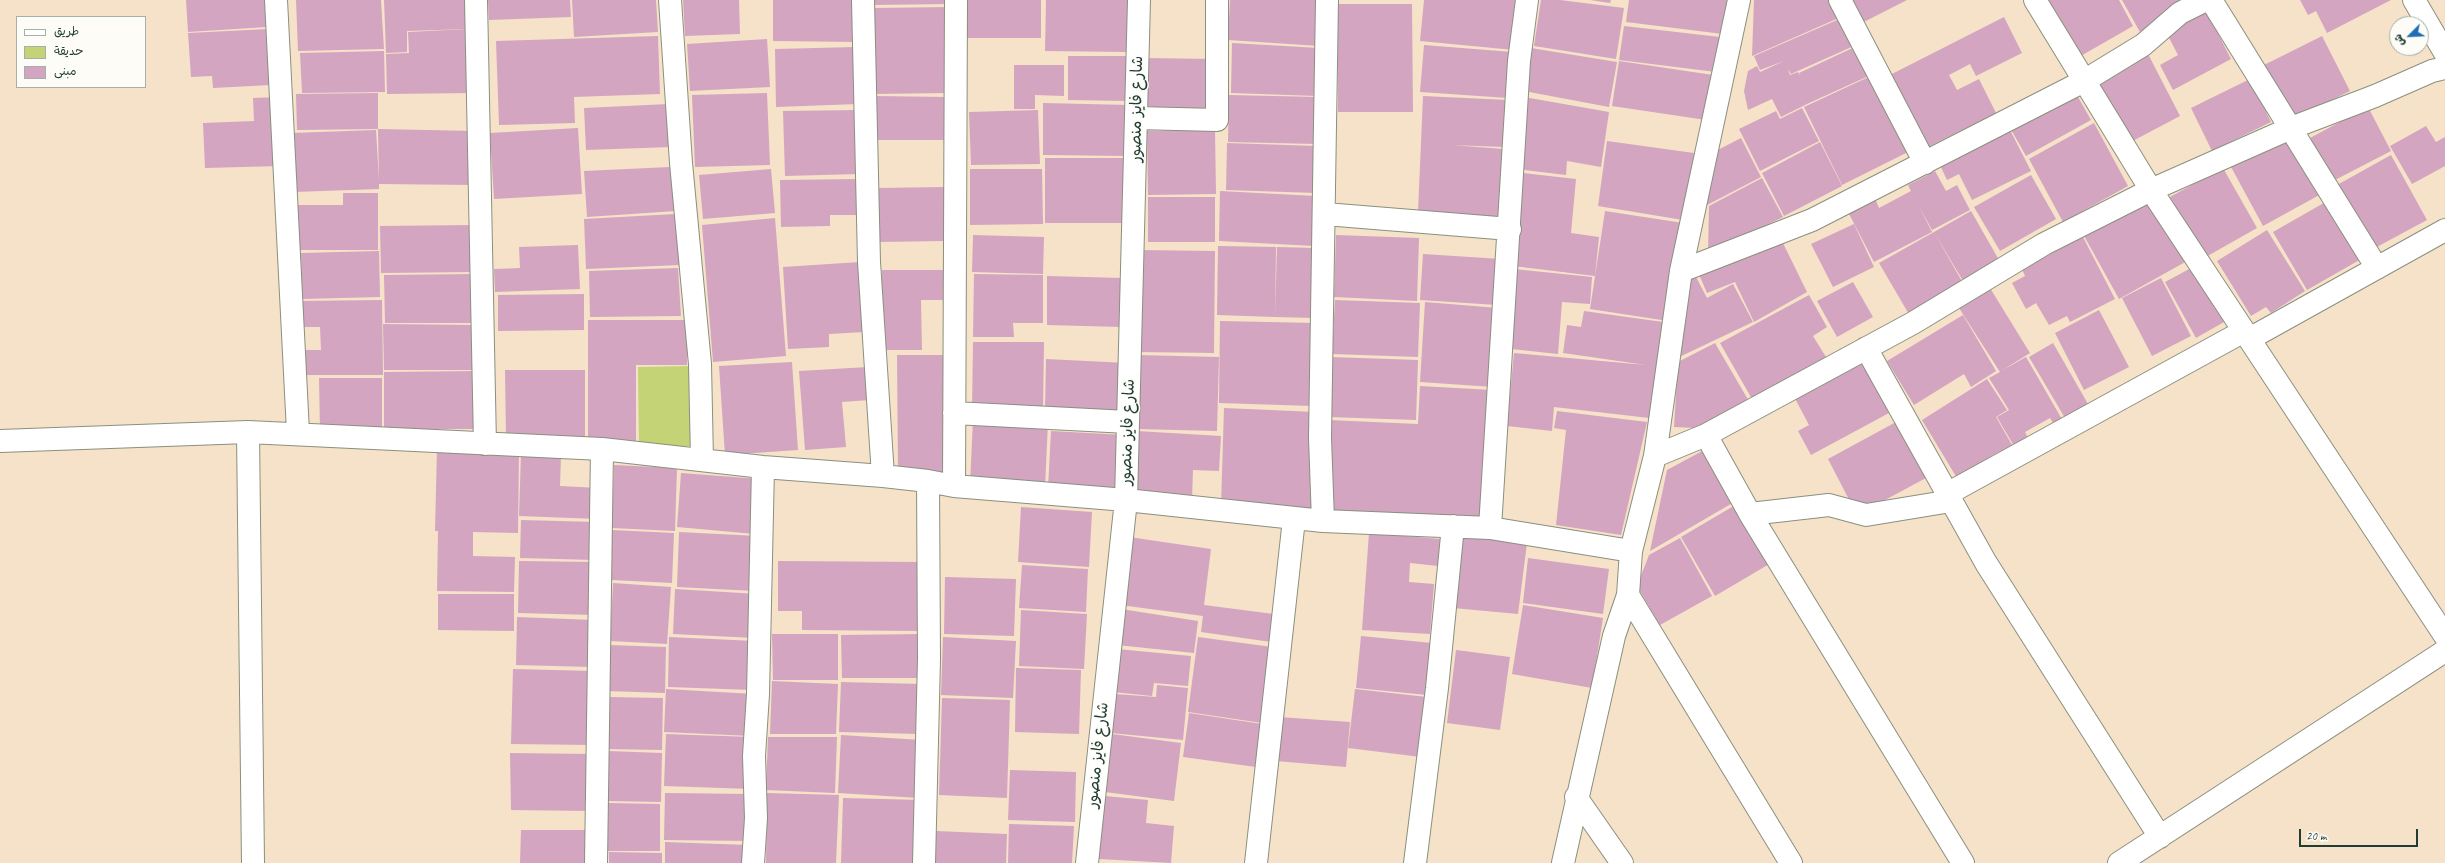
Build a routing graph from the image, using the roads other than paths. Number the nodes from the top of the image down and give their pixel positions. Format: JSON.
{"nodes":[{"id":1,"x":276,"y":0,"type":"edge"},
{"id":2,"x":476,"y":0,"type":"edge"},
{"id":3,"x":670,"y":0,"type":"edge"},
{"id":4,"x":863,"y":0,"type":"edge"},
{"id":5,"x":956,"y":0,"type":"edge"},
{"id":6,"x":1139,"y":0,"type":"edge"},
{"id":7,"x":1217,"y":0,"type":"edge"},
{"id":8,"x":1327,"y":0,"type":"edge"},
{"id":9,"x":1528,"y":0,"type":"edge"},
{"id":10,"x":1738,"y":0,"type":"edge"},
{"id":11,"x":1840,"y":0,"type":"edge"},
{"id":12,"x":2035,"y":0,"type":"edge"},
{"id":13,"x":2206,"y":0,"type":"edge"},
{"id":14,"x":2211,"y":0,"type":"edge"},
{"id":15,"x":2414,"y":0,"type":"edge"},
{"id":16,"x":2445,"y":53,"type":"edge"},
{"id":17,"x":2445,"y":68,"type":"edge"},
{"id":18,"x":2084,"y":81,"type":"junction"},
{"id":19,"x":1137,"y":118,"type":"junction"},
{"id":20,"x":2291,"y":128,"type":"junction"},
{"id":21,"x":1925,"y":162,"type":"junction"},
{"id":22,"x":2151,"y":190,"type":"junction"},
{"id":23,"x":1325,"y":214,"type":"junction"},
{"id":24,"x":1510,"y":229,"type":"junction"},
{"id":25,"x":2445,"y":230,"type":"edge"},
{"id":26,"x":2377,"y":268,"type":"junction"},
{"id":27,"x":1681,"y":271,"type":"junction"},
{"id":28,"x":2247,"y":335,"type":"junction"},
{"id":29,"x":1866,"y":348,"type":"junction"},
{"id":30,"x":954,"y":413,"type":"junction"},
{"id":31,"x":1128,"y":422,"type":"junction"},
{"id":32,"x":248,"y":432,"type":"junction"},
{"id":33,"x":298,"y":432,"type":"junction"},
{"id":34,"x":1706,"y":435,"type":"junction"},
{"id":35,"x":0,"y":441,"type":"edge"},
{"id":36,"x":485,"y":444,"type":"junction"},
{"id":37,"x":602,"y":449,"type":"junction"},
{"id":38,"x":1655,"y":456,"type":"junction"},
{"id":39,"x":702,"y":460,"type":"junction"},
{"id":40,"x":763,"y":466,"type":"junction"},
{"id":41,"x":883,"y":476,"type":"junction"},
{"id":42,"x":928,"y":481,"type":"junction"},
{"id":43,"x":954,"y":486,"type":"junction"},
{"id":44,"x":1949,"y":497,"type":"junction"},
{"id":45,"x":1126,"y":500,"type":"junction"},
{"id":46,"x":1750,"y":514,"type":"junction"},
{"id":47,"x":1294,"y":518,"type":"junction"},
{"id":48,"x":1323,"y":521,"type":"junction"},
{"id":49,"x":1453,"y":526,"type":"junction"},
{"id":50,"x":1490,"y":528,"type":"junction"},
{"id":51,"x":1631,"y":551,"type":"junction"},
{"id":52,"x":1628,"y":595,"type":"junction"},
{"id":53,"x":2445,"y":636,"type":"edge"},
{"id":54,"x":2445,"y":651,"type":"edge"},
{"id":55,"x":1576,"y":797,"type":"junction"},
{"id":56,"x":2160,"y":837,"type":"junction"},
{"id":57,"x":253,"y":863,"type":"edge"},
{"id":58,"x":596,"y":863,"type":"edge"},
{"id":59,"x":753,"y":863,"type":"edge"},
{"id":60,"x":924,"y":863,"type":"edge"},
{"id":61,"x":1087,"y":863,"type":"edge"},
{"id":62,"x":1256,"y":863,"type":"edge"},
{"id":63,"x":1415,"y":863,"type":"edge"},
{"id":64,"x":1563,"y":863,"type":"edge"},
{"id":65,"x":1622,"y":863,"type":"edge"},
{"id":66,"x":1791,"y":863,"type":"edge"},
{"id":67,"x":1963,"y":863,"type":"edge"},
{"id":68,"x":2119,"y":863,"type":"edge"}],
"edges":[{"from":1,"to":33,"type":"street"},
{"from":2,"to":36,"type":"street"},
{"from":3,"to":39,"type":"street"},
{"from":4,"to":41,"type":"street"},
{"from":5,"to":30,"type":"street"},
{"from":6,"to":19,"type":"street","name":"شارع فايز منصور"},
{"from":7,"to":19,"type":"street"},
{"from":8,"to":23,"type":"street"},
{"from":9,"to":24,"type":"street"},
{"from":10,"to":27,"type":"street"},
{"from":11,"to":21,"type":"street"},
{"from":12,"to":18,"type":"street"},
{"from":13,"to":18,"type":"street"},
{"from":14,"to":20,"type":"street"},
{"from":15,"to":16,"type":"street"},
{"from":17,"to":20,"type":"street"},
{"from":18,"to":21,"type":"street"},
{"from":18,"to":22,"type":"street"},
{"from":19,"to":31,"type":"street","name":"شارع فايز منصور"},
{"from":20,"to":22,"type":"street"},
{"from":20,"to":26,"type":"street"},
{"from":21,"to":27,"type":"street"},
{"from":22,"to":28,"type":"street"},
{"from":22,"to":29,"type":"street"},
{"from":23,"to":24,"type":"street"},
{"from":23,"to":48,"type":"street"},
{"from":24,"to":50,"type":"street"},
{"from":25,"to":26,"type":"street"},
{"from":26,"to":28,"type":"street"},
{"from":27,"to":38,"type":"street"},
{"from":28,"to":44,"type":"street"},
{"from":28,"to":53,"type":"street"},
{"from":29,"to":34,"type":"street"},
{"from":29,"to":44,"type":"street"},
{"from":30,"to":31,"type":"street"},
{"from":30,"to":43,"type":"street"},
{"from":31,"to":45,"type":"street","name":"شارع فايز منصور"},
{"from":32,"to":33,"type":"street"},
{"from":32,"to":35,"type":"street"},
{"from":32,"to":57,"type":"street"},
{"from":33,"to":36,"type":"street"},
{"from":34,"to":38,"type":"street"},
{"from":34,"to":46,"type":"street"},
{"from":36,"to":37,"type":"street"},
{"from":37,"to":39,"type":"street"},
{"from":37,"to":58,"type":"street"},
{"from":38,"to":51,"type":"street"},
{"from":39,"to":40,"type":"street"},
{"from":40,"to":41,"type":"street"},
{"from":40,"to":59,"type":"street"},
{"from":41,"to":42,"type":"street"},
{"from":42,"to":43,"type":"street"},
{"from":42,"to":60,"type":"street"},
{"from":43,"to":45,"type":"street"},
{"from":44,"to":46,"type":"street"},
{"from":44,"to":56,"type":"street"},
{"from":45,"to":47,"type":"street"},
{"from":45,"to":61,"type":"street","name":"شارع فايز منصور"},
{"from":46,"to":67,"type":"street"},
{"from":47,"to":48,"type":"street"},
{"from":47,"to":62,"type":"street"},
{"from":48,"to":49,"type":"street"},
{"from":49,"to":50,"type":"street"},
{"from":49,"to":63,"type":"street"},
{"from":50,"to":51,"type":"street"},
{"from":51,"to":52,"type":"street"},
{"from":52,"to":55,"type":"street"},
{"from":52,"to":66,"type":"street"},
{"from":54,"to":56,"type":"street"},
{"from":55,"to":64,"type":"street"},
{"from":55,"to":65,"type":"street"},
{"from":56,"to":68,"type":"street"}]}
